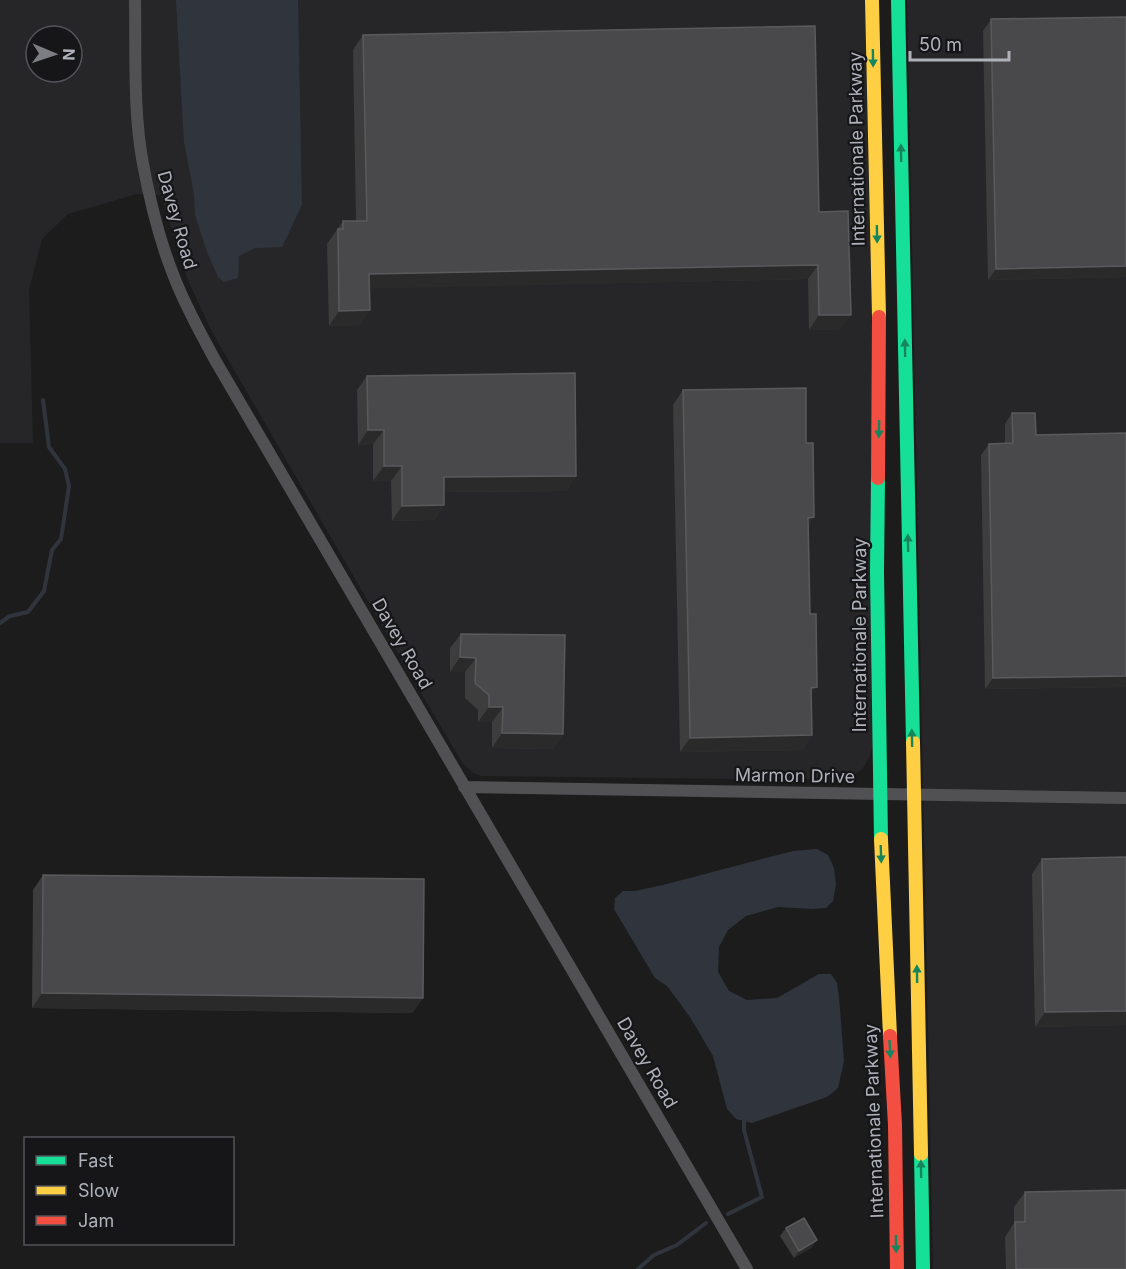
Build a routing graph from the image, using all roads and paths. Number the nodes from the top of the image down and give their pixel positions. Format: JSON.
{"nodes":[{"id":1,"x":135,"y":0,"type":"edge"},
{"id":2,"x":872,"y":0,"type":"edge"},
{"id":3,"x":898,"y":0,"type":"edge"},
{"id":4,"x":464,"y":787,"type":"junction"},
{"id":5,"x":879,"y":796,"type":"junction"},
{"id":6,"x":913,"y":796,"type":"junction"},
{"id":7,"x":1126,"y":798,"type":"edge"},
{"id":8,"x":747,"y":1269,"type":"edge"},
{"id":9,"x":897,"y":1269,"type":"edge"},
{"id":10,"x":923,"y":1269,"type":"edge"}],
"edges":[{"from":1,"to":4,"type":"street","name":"Davey Road"},
{"from":2,"to":5,"type":"street","name":"Internationale Parkway","one_way":true},
{"from":6,"to":3,"type":"street","one_way":true},
{"from":4,"to":5,"type":"street","name":"Marmon Drive"},
{"from":4,"to":8,"type":"street","name":"Davey Road"},
{"from":5,"to":6,"type":"street","name":"Marmon Drive"},
{"from":5,"to":9,"type":"street","name":"Internationale Parkway","one_way":true},
{"from":6,"to":7,"type":"street","name":"Marmon Drive"},
{"from":10,"to":6,"type":"street","one_way":true}]}
